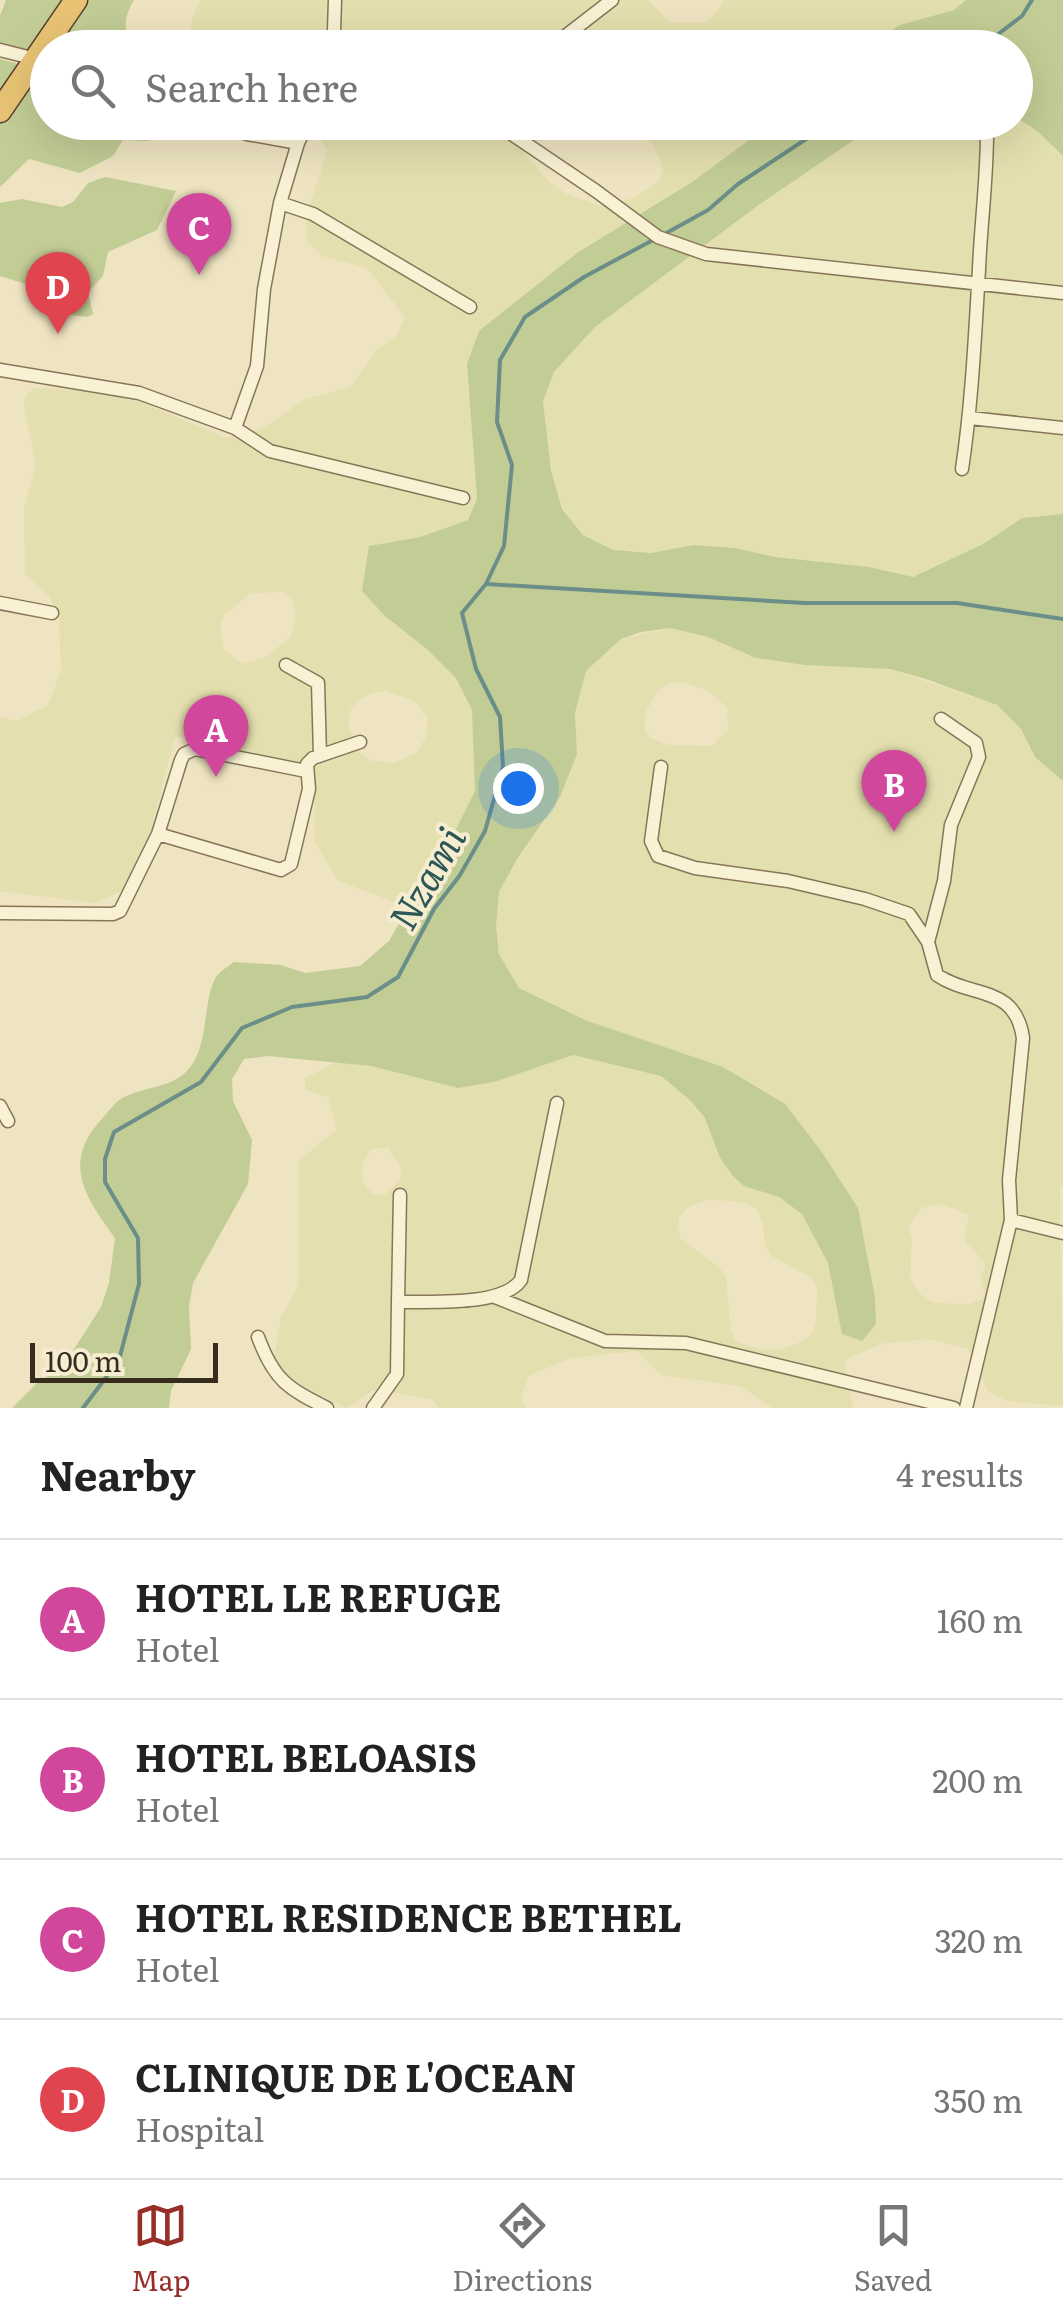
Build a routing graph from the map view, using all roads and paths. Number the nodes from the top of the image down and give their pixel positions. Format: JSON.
{"nodes":[{"id":1,"x":76,"y":0,"type":"edge"},
{"id":2,"x":336,"y":0,"type":"edge"},
{"id":3,"x":612,"y":0,"type":"edge"},
{"id":4,"x":59,"y":30,"type":"edge"},
{"id":5,"x":334,"y":30,"type":"edge"},
{"id":6,"x":573,"y":30,"type":"edge"},
{"id":7,"x":0,"y":50,"type":"edge"},
{"id":8,"x":30,"y":57,"type":"edge"},
{"id":9,"x":30,"y":75,"type":"edge"},
{"id":10,"x":0,"y":111,"type":"edge"},
{"id":11,"x":281,"y":140,"type":"edge"},
{"id":12,"x":299,"y":140,"type":"edge"},
{"id":13,"x":521,"y":140,"type":"edge"},
{"id":14,"x":987,"y":140,"type":"edge"},
{"id":15,"x":298,"y":143,"type":"junction"},
{"id":16,"x":280,"y":203,"type":"junction"},
{"id":17,"x":978,"y":286,"type":"junction"},
{"id":18,"x":1063,"y":293,"type":"edge"},
{"id":19,"x":470,"y":306,"type":"dead end"},
{"id":20,"x":0,"y":370,"type":"edge"},
{"id":21,"x":970,"y":418,"type":"junction"},
{"id":22,"x":235,"y":428,"type":"junction"},
{"id":23,"x":1063,"y":428,"type":"edge"},
{"id":24,"x":962,"y":469,"type":"dead end"},
{"id":25,"x":463,"y":498,"type":"dead end"},
{"id":26,"x":0,"y":603,"type":"edge"},
{"id":27,"x":52,"y":613,"type":"dead end"},
{"id":28,"x":286,"y":665,"type":"dead end"},
{"id":29,"x":941,"y":719,"type":"dead end"},
{"id":30,"x":360,"y":742,"type":"dead end"},
{"id":31,"x":320,"y":756,"type":"junction"},
{"id":32,"x":661,"y":767,"type":"dead end"},
{"id":33,"x":306,"y":771,"type":"junction"},
{"id":34,"x":158,"y":834,"type":"junction"},
{"id":35,"x":0,"y":914,"type":"edge"},
{"id":36,"x":928,"y":942,"type":"junction"},
{"id":37,"x":557,"y":1103,"type":"dead end"},
{"id":38,"x":0,"y":1106,"type":"edge"},
{"id":39,"x":8,"y":1122,"type":"dead end"},
{"id":40,"x":400,"y":1195,"type":"dead end"},
{"id":41,"x":1010,"y":1220,"type":"junction"},
{"id":42,"x":1063,"y":1233,"type":"edge"},
{"id":43,"x":494,"y":1298,"type":"junction"},
{"id":44,"x":398,"y":1302,"type":"junction"},
{"id":45,"x":258,"y":1337,"type":"dead end"},
{"id":46,"x":327,"y":1408,"type":"edge"},
{"id":47,"x":374,"y":1408,"type":"edge"},
{"id":48,"x":954,"y":1408,"type":"edge"},
{"id":49,"x":966,"y":1408,"type":"edge"}],
"edges":[{"from":1,"to":4,"type":"highway"},
{"from":2,"to":5,"type":"street"},
{"from":3,"to":6,"type":"street"},
{"from":7,"to":8,"type":"street"},
{"from":9,"to":10,"type":"highway"},
{"from":11,"to":15,"type":"street"},
{"from":12,"to":15,"type":"street"},
{"from":13,"to":17,"type":"street"},
{"from":14,"to":17,"type":"street"},
{"from":15,"to":16,"type":"street"},
{"from":16,"to":19,"type":"street"},
{"from":16,"to":22,"type":"street"},
{"from":17,"to":18,"type":"street"},
{"from":17,"to":21,"type":"street"},
{"from":20,"to":22,"type":"street"},
{"from":21,"to":23,"type":"street"},
{"from":21,"to":24,"type":"street"},
{"from":22,"to":25,"type":"street"},
{"from":26,"to":27,"type":"street"},
{"from":28,"to":31,"type":"street"},
{"from":29,"to":36,"type":"street"},
{"from":30,"to":31,"type":"street"},
{"from":31,"to":33,"type":"street"},
{"from":32,"to":36,"type":"street"},
{"from":33,"to":34,"type":"street"},
{"from":33,"to":34,"type":"street"},
{"from":34,"to":35,"type":"street"},
{"from":36,"to":41,"type":"street"},
{"from":37,"to":43,"type":"street"},
{"from":38,"to":39,"type":"street"},
{"from":40,"to":44,"type":"street"},
{"from":41,"to":42,"type":"street"},
{"from":41,"to":49,"type":"street"},
{"from":43,"to":44,"type":"street"},
{"from":43,"to":48,"type":"street"},
{"from":44,"to":47,"type":"street"},
{"from":45,"to":46,"type":"street"}]}
